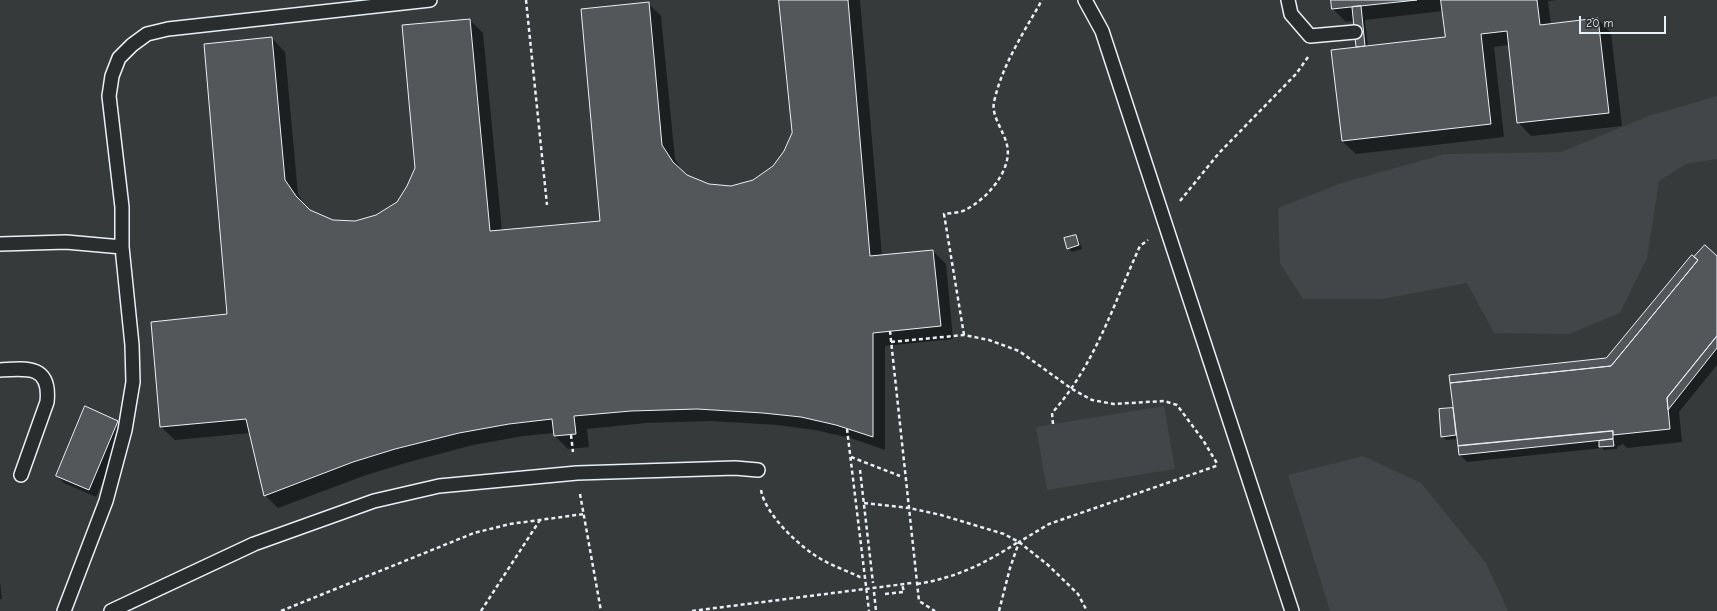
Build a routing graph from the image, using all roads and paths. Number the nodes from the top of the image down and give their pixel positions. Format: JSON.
{"nodes":[{"id":1,"x":430,"y":0,"type":"edge"},
{"id":2,"x":526,"y":0,"type":"edge"},
{"id":3,"x":1042,"y":0,"type":"edge"},
{"id":4,"x":1085,"y":0,"type":"edge"},
{"id":5,"x":1288,"y":0,"type":"edge"},
{"id":6,"x":1355,"y":32,"type":"dead end"},
{"id":7,"x":1310,"y":36,"type":"junction"},
{"id":8,"x":547,"y":205,"type":"dead end"},
{"id":9,"x":1166,"y":225,"type":"junction"},
{"id":10,"x":0,"y":244,"type":"edge"},
{"id":11,"x":122,"y":247,"type":"junction"},
{"id":12,"x":890,"y":331,"type":"dead end"},
{"id":13,"x":964,"y":335,"type":"junction"},
{"id":14,"x":891,"y":342,"type":"junction"},
{"id":15,"x":0,"y":370,"type":"edge"},
{"id":16,"x":1072,"y":389,"type":"junction"},
{"id":17,"x":1053,"y":424,"type":"dead end"},
{"id":18,"x":847,"y":428,"type":"dead end"},
{"id":19,"x":570,"y":435,"type":"dead end"},
{"id":20,"x":1242,"y":456,"type":"junction"},
{"id":21,"x":851,"y":457,"type":"junction"},
{"id":22,"x":1218,"y":465,"type":"junction"},
{"id":23,"x":758,"y":470,"type":"joint"},
{"id":24,"x":860,"y":470,"type":"dead end"},
{"id":25,"x":577,"y":473,"type":"junction"},
{"id":26,"x":21,"y":475,"type":"dead end"},
{"id":27,"x":900,"y":476,"type":"dead end"},
{"id":28,"x":864,"y":503,"type":"junction"},
{"id":29,"x":909,"y":508,"type":"junction"},
{"id":30,"x":584,"y":514,"type":"junction"},
{"id":31,"x":540,"y":520,"type":"junction"},
{"id":32,"x":1019,"y":542,"type":"junction"},
{"id":33,"x":865,"y":577,"type":"junction"},
{"id":34,"x":872,"y":583,"type":"dead end"},
{"id":35,"x":912,"y":583,"type":"dead end"},
{"id":36,"x":902,"y":584,"type":"junction"},
{"id":37,"x":917,"y":584,"type":"junction"},
{"id":38,"x":867,"y":589,"type":"junction"},
{"id":39,"x":875,"y":594,"type":"dead end"},
{"id":40,"x":885,"y":594,"type":"dead end"},
{"id":41,"x":64,"y":611,"type":"edge"},
{"id":42,"x":111,"y":611,"type":"edge"},
{"id":43,"x":281,"y":611,"type":"edge"},
{"id":44,"x":481,"y":611,"type":"edge"},
{"id":45,"x":601,"y":611,"type":"edge"},
{"id":46,"x":692,"y":611,"type":"edge"},
{"id":47,"x":869,"y":611,"type":"edge"},
{"id":48,"x":876,"y":611,"type":"edge"},
{"id":49,"x":935,"y":611,"type":"edge"},
{"id":50,"x":999,"y":611,"type":"edge"},
{"id":51,"x":1087,"y":611,"type":"edge"},
{"id":52,"x":1292,"y":611,"type":"edge"}],
"edges":[{"from":1,"to":11,"type":"lane"},
{"from":2,"to":8,"type":"path"},
{"from":3,"to":13,"type":"path"},
{"from":4,"to":9,"type":"lane"},
{"from":5,"to":7,"type":"lane"},
{"from":6,"to":7,"type":"lane"},
{"from":7,"to":9,"type":"path"},
{"from":9,"to":16,"type":"path"},
{"from":9,"to":20,"type":"lane"},
{"from":10,"to":11,"type":"lane"},
{"from":11,"to":41,"type":"lane"},
{"from":12,"to":14,"type":"path"},
{"from":13,"to":14,"type":"path"},
{"from":13,"to":16,"type":"path"},
{"from":14,"to":29,"type":"path"},
{"from":15,"to":26,"type":"lane"},
{"from":16,"to":17,"type":"path"},
{"from":16,"to":22,"type":"path"},
{"from":18,"to":21,"type":"path"},
{"from":19,"to":25,"type":"path"},
{"from":20,"to":22,"type":"path"},
{"from":20,"to":52,"type":"lane"},
{"from":21,"to":27,"type":"path"},
{"from":21,"to":33,"type":"path"},
{"from":22,"to":32,"type":"path"},
{"from":23,"to":25,"type":"lane"},
{"from":23,"to":33,"type":"path"},
{"from":24,"to":28,"type":"path"},
{"from":25,"to":30,"type":"path"},
{"from":25,"to":42,"type":"lane"},
{"from":28,"to":29,"type":"path"},
{"from":28,"to":34,"type":"path"},
{"from":29,"to":32,"type":"path"},
{"from":29,"to":37,"type":"path"},
{"from":30,"to":31,"type":"path"},
{"from":30,"to":45,"type":"path"},
{"from":31,"to":43,"type":"path"},
{"from":31,"to":44,"type":"path"},
{"from":32,"to":37,"type":"path"},
{"from":32,"to":50,"type":"path"},
{"from":32,"to":51,"type":"path"},
{"from":33,"to":38,"type":"path"},
{"from":35,"to":36,"type":"path"},
{"from":36,"to":38,"type":"path"},
{"from":36,"to":40,"type":"path"},
{"from":37,"to":49,"type":"path"},
{"from":38,"to":46,"type":"path"},
{"from":38,"to":47,"type":"path"},
{"from":39,"to":48,"type":"path"}]}
